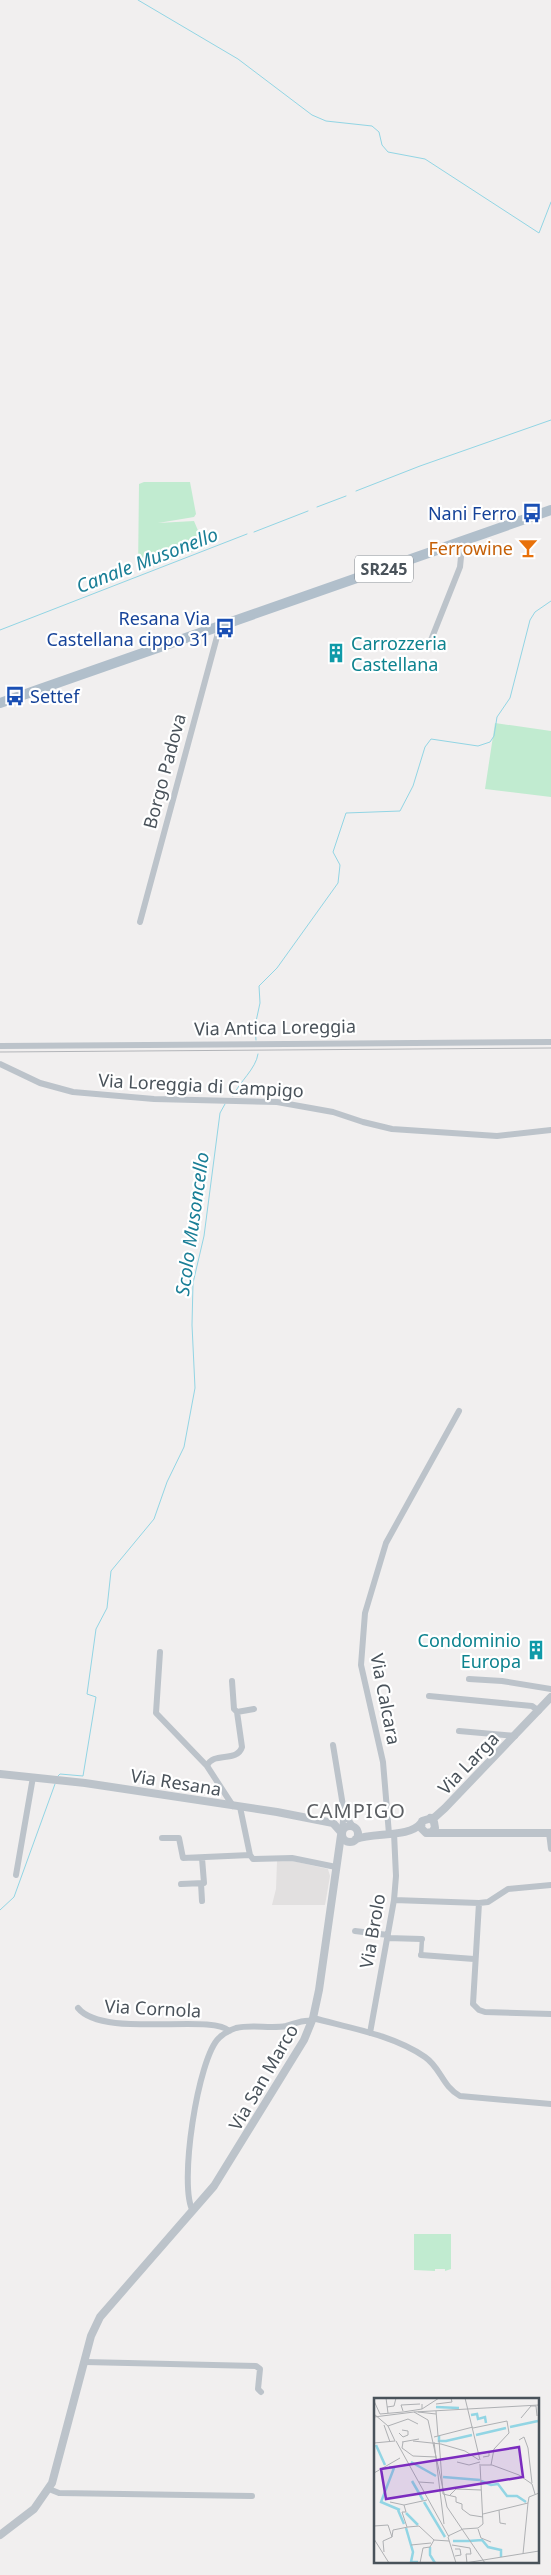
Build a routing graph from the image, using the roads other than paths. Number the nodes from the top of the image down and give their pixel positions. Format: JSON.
{"nodes":[{"id":1,"x":551,"y":510,"type":"edge"},
{"id":2,"x":458,"y":543,"type":"junction"},
{"id":3,"x":217,"y":628,"type":"junction"},
{"id":4,"x":431,"y":640,"type":"dead end"},
{"id":5,"x":0,"y":704,"type":"edge"},
{"id":6,"x":140,"y":922,"type":"dead end"},
{"id":7,"x":551,"y":1042,"type":"edge"},
{"id":8,"x":0,"y":1046,"type":"edge"},
{"id":9,"x":0,"y":1064,"type":"edge"},
{"id":10,"x":551,"y":1130,"type":"edge"},
{"id":11,"x":459,"y":1411,"type":"dead end"},
{"id":12,"x":160,"y":1652,"type":"dead end"},
{"id":13,"x":469,"y":1679,"type":"dead end"},
{"id":14,"x":232,"y":1682,"type":"dead end"},
{"id":15,"x":551,"y":1689,"type":"edge"},
{"id":16,"x":430,"y":1696,"type":"dead end"},
{"id":17,"x":551,"y":1697,"type":"edge"},
{"id":18,"x":254,"y":1710,"type":"dead end"},
{"id":19,"x":539,"y":1711,"type":"junction"},
{"id":20,"x":237,"y":1712,"type":"junction"},
{"id":21,"x":459,"y":1731,"type":"dead end"},
{"id":22,"x":515,"y":1736,"type":"junction"},
{"id":23,"x":334,"y":1745,"type":"dead end"},
{"id":24,"x":207,"y":1766,"type":"junction"},
{"id":25,"x":0,"y":1774,"type":"edge"},
{"id":26,"x":33,"y":1777,"type":"junction"},
{"id":27,"x":236,"y":1806,"type":"junction"},
{"id":28,"x":421,"y":1823,"type":"junction"},
{"id":29,"x":434,"y":1823,"type":"junction"},
{"id":30,"x":347,"y":1829,"type":"junction"},
{"id":31,"x":394,"y":1833,"type":"junction"},
{"id":32,"x":428,"y":1833,"type":"junction"},
{"id":33,"x":550,"y":1833,"type":"edge"},
{"id":34,"x":376,"y":1834,"type":"junction"},
{"id":35,"x":449,"y":1834,"type":"junction"},
{"id":36,"x":162,"y":1838,"type":"dead end"},
{"id":37,"x":354,"y":1841,"type":"junction"},
{"id":38,"x":551,"y":1849,"type":"edge"},
{"id":39,"x":250,"y":1855,"type":"junction"},
{"id":40,"x":338,"y":1857,"type":"junction"},
{"id":41,"x":202,"y":1858,"type":"junction"},
{"id":42,"x":336,"y":1867,"type":"junction"},
{"id":43,"x":16,"y":1875,"type":"dead end"},
{"id":44,"x":201,"y":1883,"type":"junction"},
{"id":45,"x":182,"y":1884,"type":"dead end"},
{"id":46,"x":551,"y":1885,"type":"edge"},
{"id":47,"x":394,"y":1900,"type":"junction"},
{"id":48,"x":202,"y":1901,"type":"dead end"},
{"id":49,"x":479,"y":1903,"type":"junction"},
{"id":50,"x":355,"y":1931,"type":"dead end"},
{"id":51,"x":387,"y":1936,"type":"junction"},
{"id":52,"x":422,"y":1939,"type":"joint"},
{"id":53,"x":421,"y":1955,"type":"joint"},
{"id":54,"x":474,"y":1959,"type":"junction"},
{"id":55,"x":78,"y":2008,"type":"dead end"},
{"id":56,"x":551,"y":2014,"type":"edge"},
{"id":57,"x":312,"y":2019,"type":"junction"},
{"id":58,"x":229,"y":2031,"type":"junction"},
{"id":59,"x":370,"y":2033,"type":"junction"},
{"id":60,"x":551,"y":2104,"type":"edge"},
{"id":61,"x":193,"y":2212,"type":"junction"},
{"id":62,"x":85,"y":2362,"type":"junction"},
{"id":63,"x":261,"y":2392,"type":"dead end"},
{"id":64,"x":49,"y":2489,"type":"junction"},
{"id":65,"x":252,"y":2496,"type":"dead end"},
{"id":66,"x":0,"y":2535,"type":"edge"}],
"edges":[{"from":1,"to":2,"type":"main road","number":"SR245"},
{"from":2,"to":3,"type":"main road","number":"SR245"},
{"from":2,"to":4,"type":"street"},
{"from":3,"to":5,"type":"main road","number":"SR245"},
{"from":3,"to":6,"type":"street","name":"Borgo Padova"},
{"from":7,"to":8,"type":"street","name":"Via Antica Loreggia"},
{"from":9,"to":10,"type":"street","name":"Via Loreggia di Campigo"},
{"from":11,"to":31,"type":"street","name":"Via Calcara"},
{"from":12,"to":24,"type":"street"},
{"from":13,"to":15,"type":"street"},
{"from":14,"to":20,"type":"street"},
{"from":16,"to":19,"type":"street","name":"Via Larga"},
{"from":17,"to":19,"type":"street","name":"Via Larga"},
{"from":18,"to":20,"type":"street"},
{"from":19,"to":22,"type":"street","name":"Via Larga"},
{"from":20,"to":24,"type":"street"},
{"from":21,"to":22,"type":"street","name":"Via Larga"},
{"from":22,"to":29,"type":"street","name":"Via Larga"},
{"from":23,"to":30,"type":"street"},
{"from":24,"to":27,"type":"street"},
{"from":25,"to":26,"type":"street","name":"Via Resana"},
{"from":26,"to":27,"type":"street","name":"Via Resana"},
{"from":26,"to":43,"type":"street"},
{"from":27,"to":30,"type":"street","name":"Via Resana"},
{"from":27,"to":39,"type":"street"},
{"from":28,"to":29,"type":"street"},
{"from":28,"to":31,"type":"street"},
{"from":28,"to":32,"type":"street"},
{"from":29,"to":32,"type":"street"},
{"from":29,"to":35,"type":"street"},
{"from":30,"to":34,"type":"street"},
{"from":30,"to":37,"type":"street"},
{"from":30,"to":37,"type":"street","name":"Via Resana"},
{"from":30,"to":40,"type":"street","name":"Via San Marco"},
{"from":31,"to":32,"type":"street"},
{"from":31,"to":34,"type":"street"},
{"from":31,"to":47,"type":"street","name":"Via Brolo"},
{"from":32,"to":35,"type":"street"},
{"from":33,"to":35,"type":"street"},
{"from":33,"to":38,"type":"street"},
{"from":34,"to":37,"type":"street"},
{"from":36,"to":41,"type":"street"},
{"from":37,"to":40,"type":"street","name":"Via San Marco"},
{"from":39,"to":41,"type":"street"},
{"from":39,"to":42,"type":"street"},
{"from":40,"to":42,"type":"street","name":"Via San Marco"},
{"from":41,"to":44,"type":"street"},
{"from":42,"to":57,"type":"street","name":"Via San Marco"},
{"from":44,"to":45,"type":"street"},
{"from":44,"to":48,"type":"street"},
{"from":46,"to":49,"type":"street"},
{"from":47,"to":49,"type":"street"},
{"from":47,"to":51,"type":"street","name":"Via Brolo"},
{"from":49,"to":54,"type":"street"},
{"from":50,"to":51,"type":"street"},
{"from":51,"to":52,"type":"street"},
{"from":51,"to":59,"type":"street","name":"Via Brolo"},
{"from":52,"to":53,"type":"street"},
{"from":53,"to":54,"type":"street"},
{"from":54,"to":56,"type":"street"},
{"from":55,"to":58,"type":"street","name":"Via Cornola"},
{"from":57,"to":58,"type":"street"},
{"from":57,"to":59,"type":"street"},
{"from":57,"to":61,"type":"street","name":"Via San Marco"},
{"from":58,"to":61,"type":"street"},
{"from":59,"to":60,"type":"street"},
{"from":61,"to":62,"type":"street","name":"Via San Marco"},
{"from":62,"to":63,"type":"street"},
{"from":62,"to":64,"type":"street","name":"Via San Marco"},
{"from":64,"to":65,"type":"street"},
{"from":64,"to":66,"type":"street","name":"Via San Marco"}]}
